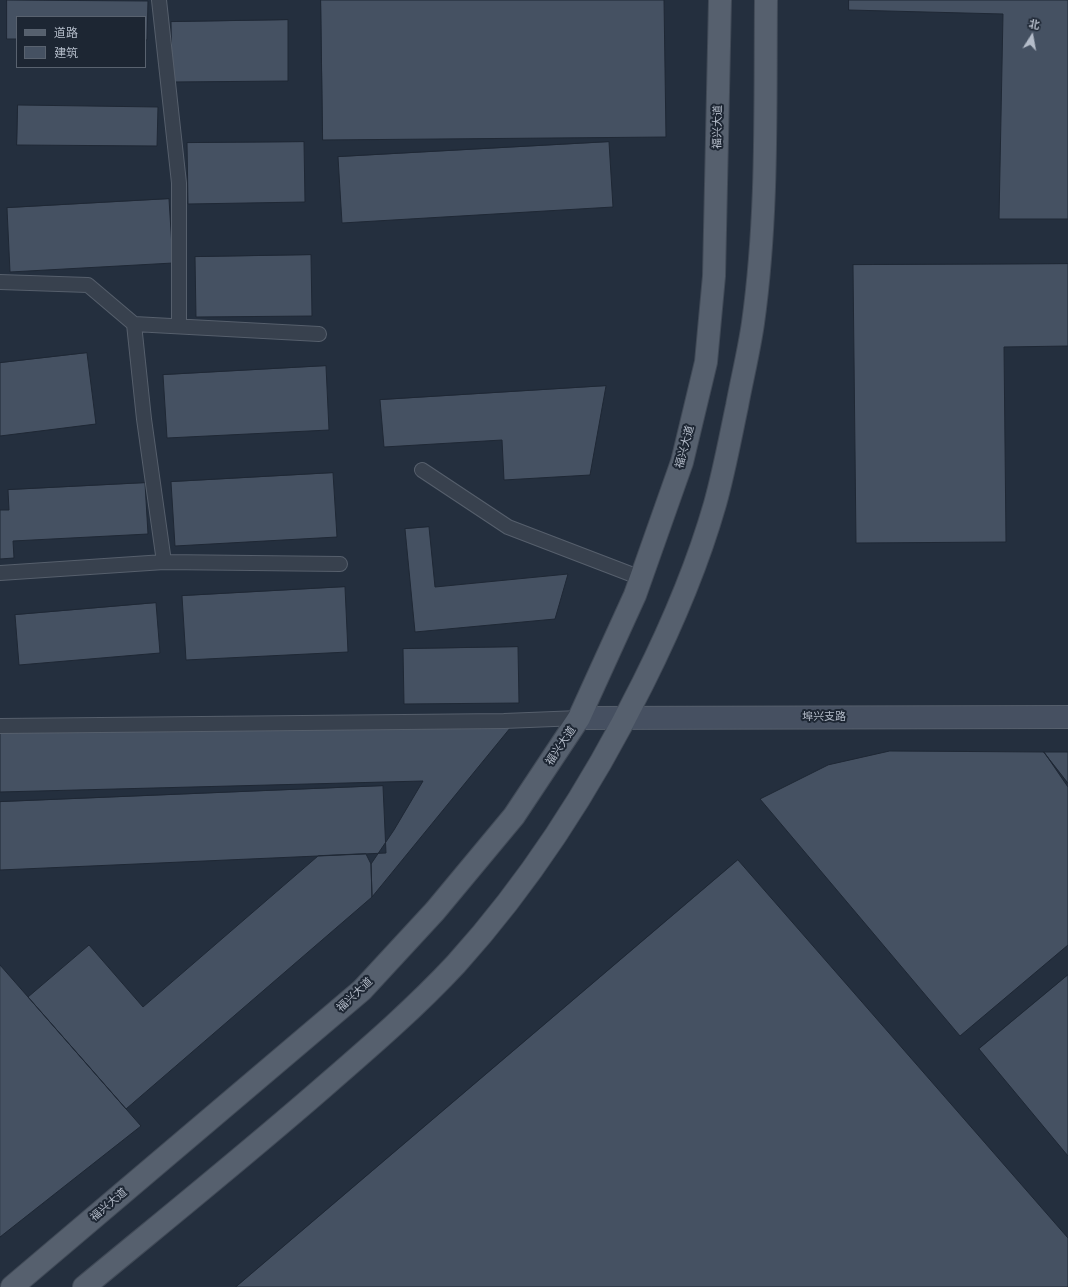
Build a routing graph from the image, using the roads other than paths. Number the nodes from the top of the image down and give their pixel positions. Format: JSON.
{"nodes":[{"id":1,"x":160,"y":0,"type":"edge"},
{"id":2,"x":720,"y":0,"type":"edge"},
{"id":3,"x":766,"y":0,"type":"edge"},
{"id":4,"x":0,"y":282,"type":"edge"},
{"id":5,"x":134,"y":324,"type":"junction"},
{"id":6,"x":180,"y":326,"type":"junction"},
{"id":7,"x":319,"y":334,"type":"dead end"},
{"id":8,"x":422,"y":470,"type":"dead end"},
{"id":9,"x":164,"y":562,"type":"junction"},
{"id":10,"x":340,"y":564,"type":"dead end"},
{"id":11,"x":0,"y":572,"type":"edge"},
{"id":12,"x":641,"y":578,"type":"junction"},
{"id":13,"x":1068,"y":717,"type":"edge"},
{"id":14,"x":579,"y":718,"type":"junction"},
{"id":15,"x":626,"y":719,"type":"junction"},
{"id":16,"x":0,"y":726,"type":"edge"},
{"id":17,"x":12,"y":1287,"type":"edge"},
{"id":18,"x":84,"y":1287,"type":"edge"}],
"edges":[{"from":1,"to":6,"type":"lane"},
{"from":2,"to":12,"type":"main road","name":"福兴大道"},
{"from":3,"to":15,"type":"main road"},
{"from":4,"to":5,"type":"lane"},
{"from":5,"to":6,"type":"lane"},
{"from":5,"to":9,"type":"lane"},
{"from":6,"to":7,"type":"lane"},
{"from":8,"to":12,"type":"lane"},
{"from":9,"to":10,"type":"lane"},
{"from":9,"to":11,"type":"lane"},
{"from":12,"to":14,"type":"main road","name":"福兴大道"},
{"from":13,"to":15,"type":"street","name":"埠兴支路"},
{"from":14,"to":15,"type":"street","name":"埠兴支路"},
{"from":14,"to":16,"type":"lane"},
{"from":14,"to":17,"type":"main road","name":"福兴大道"},
{"from":15,"to":18,"type":"main road"}]}
